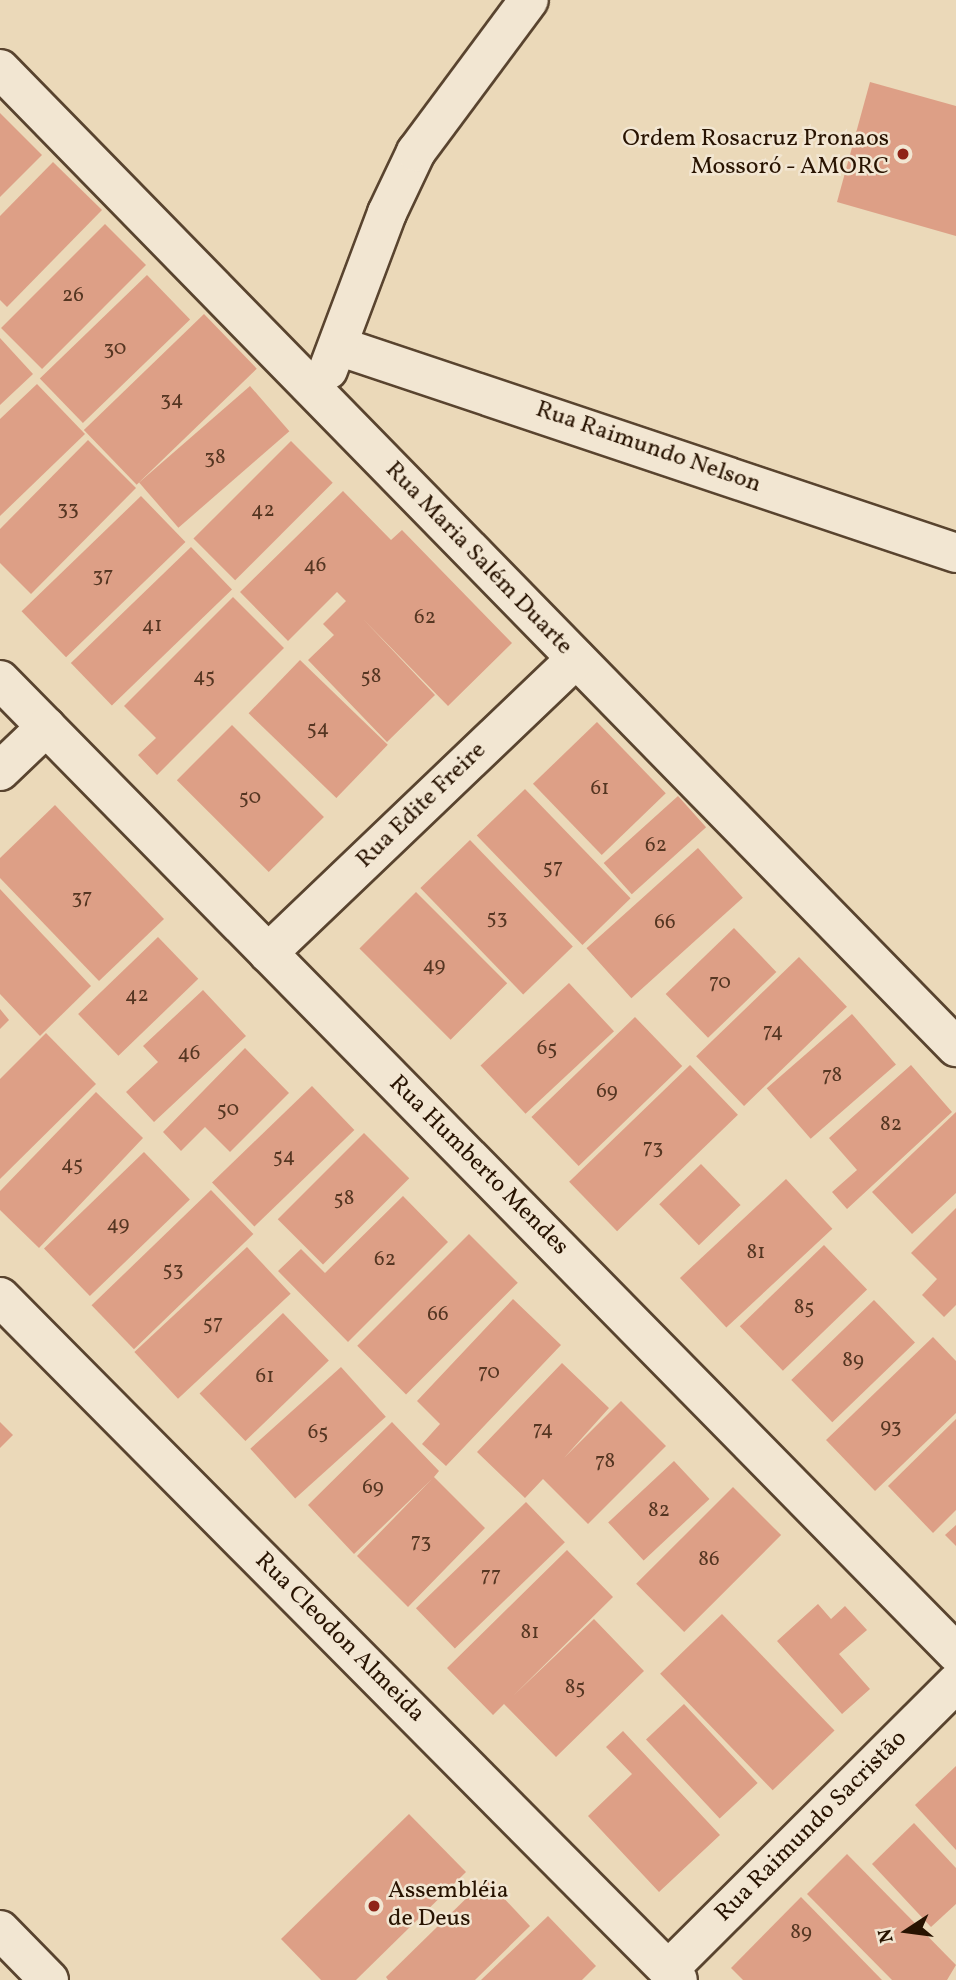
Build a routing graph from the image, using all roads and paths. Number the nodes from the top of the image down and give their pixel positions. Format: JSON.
{"nodes":[{"id":1,"x":528,"y":0,"type":"edge"},
{"id":2,"x":0,"y":69,"type":"edge"},
{"id":3,"x":338,"y":346,"type":"junction"},
{"id":4,"x":317,"y":395,"type":"junction"},
{"id":5,"x":956,"y":553,"type":"edge"},
{"id":6,"x":576,"y":659,"type":"junction"},
{"id":7,"x":0,"y":680,"type":"edge"},
{"id":8,"x":46,"y":727,"type":"junction"},
{"id":9,"x":0,"y":771,"type":"edge"},
{"id":10,"x":268,"y":953,"type":"junction"},
{"id":11,"x":956,"y":1047,"type":"edge"},
{"id":12,"x":0,"y":1297,"type":"edge"},
{"id":13,"x":956,"y":1653,"type":"edge"},
{"id":14,"x":956,"y":1683,"type":"edge"},
{"id":15,"x":0,"y":1930,"type":"edge"},
{"id":16,"x":673,"y":1975,"type":"edge"},
{"id":17,"x":49,"y":1980,"type":"edge"}],
"edges":[{"from":1,"to":3,"type":"street"},
{"from":2,"to":4,"type":"street","name":"Rua Maria Salém Duarte"},
{"from":3,"to":4,"type":"street"},
{"from":3,"to":5,"type":"street","name":"Rua Raimundo Nelson"},
{"from":4,"to":6,"type":"street","name":"Rua Maria Salém Duarte"},
{"from":6,"to":10,"type":"street","name":"Rua Edite Freire"},
{"from":6,"to":11,"type":"street","name":"Rua Maria Salém Duarte"},
{"from":7,"to":8,"type":"street","name":"Rua Humberto Mendes"},
{"from":8,"to":9,"type":"street"},
{"from":8,"to":10,"type":"street","name":"Rua Humberto Mendes"},
{"from":10,"to":13,"type":"street","name":"Rua Humberto Mendes"},
{"from":12,"to":16,"type":"street","name":"Rua Cleodon Almeida"},
{"from":14,"to":16,"type":"street","name":"Rua Raimundo Sacristão"},
{"from":15,"to":17,"type":"street"}]}
